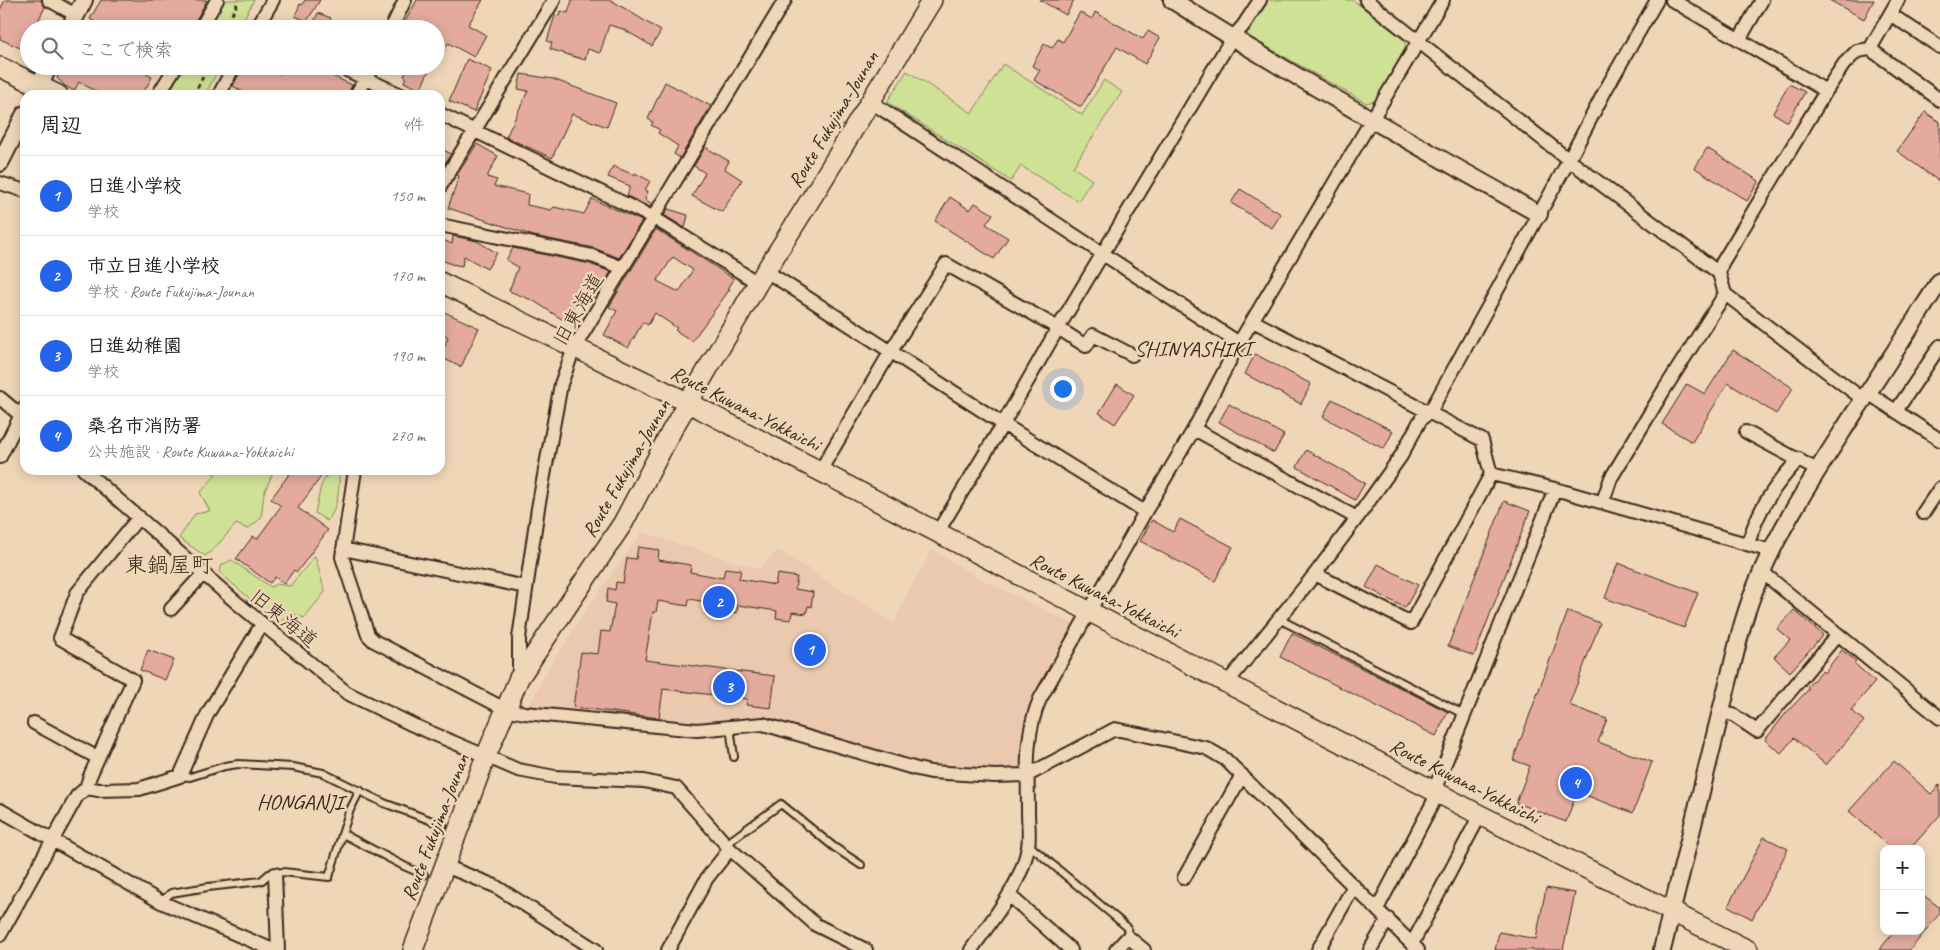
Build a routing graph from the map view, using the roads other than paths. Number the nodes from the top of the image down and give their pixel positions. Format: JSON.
{"nodes":[{"id":1,"x":49,"y":0,"type":"edge"},
{"id":2,"x":84,"y":0,"type":"edge"},
{"id":3,"x":217,"y":0,"type":"edge"},
{"id":4,"x":273,"y":0,"type":"edge"},
{"id":5,"x":405,"y":0,"type":"edge"},
{"id":6,"x":554,"y":0,"type":"edge"},
{"id":7,"x":785,"y":0,"type":"edge"},
{"id":8,"x":931,"y":0,"type":"edge"},
{"id":9,"x":1172,"y":0,"type":"edge"},
{"id":10,"x":1260,"y":0,"type":"edge"},
{"id":11,"x":1366,"y":0,"type":"edge"},
{"id":12,"x":1443,"y":0,"type":"edge"},
{"id":13,"x":1657,"y":0,"type":"edge"},
{"id":14,"x":1672,"y":0,"type":"edge"},
{"id":15,"x":1762,"y":0,"type":"edge"},
{"id":16,"x":1898,"y":0,"type":"edge"},
{"id":17,"x":1890,"y":14,"type":"junction"},
{"id":18,"x":70,"y":20,"type":"edge"},
{"id":19,"x":73,"y":20,"type":"edge"},
{"id":20,"x":205,"y":20,"type":"edge"},
{"id":21,"x":262,"y":20,"type":"edge"},
{"id":22,"x":395,"y":20,"type":"edge"},
{"id":23,"x":1232,"y":38,"type":"junction"},
{"id":24,"x":1739,"y":40,"type":"junction"},
{"id":25,"x":1418,"y":42,"type":"junction"},
{"id":26,"x":1940,"y":47,"type":"edge"},
{"id":27,"x":1870,"y":49,"type":"junction"},
{"id":28,"x":0,"y":67,"type":"edge"},
{"id":29,"x":44,"y":75,"type":"edge"},
{"id":30,"x":170,"y":75,"type":"edge"},
{"id":31,"x":229,"y":75,"type":"edge"},
{"id":32,"x":359,"y":75,"type":"edge"},
{"id":33,"x":368,"y":75,"type":"edge"},
{"id":34,"x":366,"y":78,"type":"junction"},
{"id":35,"x":37,"y":90,"type":"edge"},
{"id":36,"x":161,"y":90,"type":"edge"},
{"id":37,"x":222,"y":90,"type":"edge"},
{"id":38,"x":359,"y":90,"type":"edge"},
{"id":39,"x":391,"y":90,"type":"edge"},
{"id":40,"x":1826,"y":91,"type":"junction"},
{"id":41,"x":1940,"y":100,"type":"edge"},
{"id":42,"x":871,"y":102,"type":"junction"},
{"id":43,"x":445,"y":116,"type":"edge"},
{"id":44,"x":1371,"y":120,"type":"junction"},
{"id":45,"x":20,"y":124,"type":"edge"},
{"id":46,"x":474,"y":131,"type":"junction"},
{"id":47,"x":1569,"y":160,"type":"junction"},
{"id":48,"x":0,"y":163,"type":"edge"},
{"id":49,"x":445,"y":179,"type":"edge"},
{"id":50,"x":0,"y":183,"type":"edge"},
{"id":51,"x":20,"y":189,"type":"edge"},
{"id":52,"x":1539,"y":214,"type":"junction"},
{"id":53,"x":654,"y":218,"type":"junction"},
{"id":54,"x":445,"y":226,"type":"edge"},
{"id":55,"x":1103,"y":255,"type":"junction"},
{"id":56,"x":624,"y":268,"type":"junction"},
{"id":57,"x":1719,"y":273,"type":"junction"},
{"id":58,"x":762,"y":277,"type":"junction"},
{"id":59,"x":1940,"y":281,"type":"edge"},
{"id":60,"x":445,"y":284,"type":"edge"},
{"id":61,"x":1725,"y":294,"type":"junction"},
{"id":62,"x":1253,"y":321,"type":"junction"},
{"id":63,"x":1058,"y":328,"type":"junction"},
{"id":64,"x":1239,"y":343,"type":"junction"},
{"id":65,"x":1940,"y":346,"type":"edge"},
{"id":66,"x":574,"y":348,"type":"junction"},
{"id":67,"x":891,"y":351,"type":"junction"},
{"id":68,"x":1132,"y":355,"type":"dead end"},
{"id":69,"x":1866,"y":396,"type":"junction"},
{"id":70,"x":0,"y":398,"type":"edge"},
{"id":71,"x":689,"y":403,"type":"junction"},
{"id":72,"x":1896,"y":411,"type":"junction"},
{"id":73,"x":20,"y":412,"type":"edge"},
{"id":74,"x":1430,"y":412,"type":"junction"},
{"id":75,"x":20,"y":420,"type":"edge"},
{"id":76,"x":1003,"y":424,"type":"junction"},
{"id":77,"x":1194,"y":429,"type":"junction"},
{"id":78,"x":1746,"y":432,"type":"dead end"},
{"id":79,"x":1940,"y":440,"type":"edge"},
{"id":80,"x":0,"y":457,"type":"edge"},
{"id":81,"x":1799,"y":459,"type":"junction"},
{"id":82,"x":1817,"y":470,"type":"junction"},
{"id":83,"x":820,"y":471,"type":"junction"},
{"id":84,"x":1491,"y":474,"type":"junction"},
{"id":85,"x":90,"y":475,"type":"edge"},
{"id":86,"x":354,"y":475,"type":"edge"},
{"id":87,"x":1940,"y":488,"type":"edge"},
{"id":88,"x":1555,"y":489,"type":"junction"},
{"id":89,"x":1602,"y":501,"type":"junction"},
{"id":90,"x":1145,"y":512,"type":"junction"},
{"id":91,"x":1923,"y":514,"type":"dead end"},
{"id":92,"x":139,"y":517,"type":"junction"},
{"id":93,"x":1357,"y":518,"type":"junction"},
{"id":94,"x":937,"y":533,"type":"junction"},
{"id":95,"x":1748,"y":544,"type":"junction"},
{"id":96,"x":343,"y":549,"type":"junction"},
{"id":97,"x":1771,"y":551,"type":"junction"},
{"id":98,"x":1761,"y":572,"type":"junction"},
{"id":99,"x":203,"y":574,"type":"junction"},
{"id":100,"x":1315,"y":574,"type":"junction"},
{"id":101,"x":526,"y":586,"type":"junction"},
{"id":102,"x":171,"y":609,"type":"dead end"},
{"id":103,"x":1089,"y":612,"type":"junction"},
{"id":104,"x":1279,"y":619,"type":"junction"},
{"id":105,"x":262,"y":624,"type":"junction"},
{"id":106,"x":1838,"y":634,"type":"junction"},
{"id":107,"x":519,"y":678,"type":"junction"},
{"id":108,"x":1227,"y":683,"type":"junction"},
{"id":109,"x":505,"y":709,"type":"junction"},
{"id":110,"x":1720,"y":712,"type":"junction"},
{"id":111,"x":1465,"y":715,"type":"junction"},
{"id":112,"x":1940,"y":718,"type":"edge"},
{"id":113,"x":34,"y":723,"type":"dead end"},
{"id":114,"x":730,"y":727,"type":"junction"},
{"id":115,"x":486,"y":756,"type":"junction"},
{"id":116,"x":734,"y":757,"type":"dead end"},
{"id":117,"x":98,"y":758,"type":"junction"},
{"id":118,"x":1028,"y":775,"type":"junction"},
{"id":119,"x":1242,"y":775,"type":"junction"},
{"id":120,"x":180,"y":776,"type":"junction"},
{"id":121,"x":86,"y":788,"type":"junction"},
{"id":122,"x":360,"y":790,"type":"junction"},
{"id":123,"x":1436,"y":792,"type":"junction"},
{"id":124,"x":0,"y":810,"type":"edge"},
{"id":125,"x":1480,"y":815,"type":"junction"},
{"id":126,"x":443,"y":825,"type":"dead end"},
{"id":127,"x":342,"y":834,"type":"junction"},
{"id":128,"x":52,"y":841,"type":"junction"},
{"id":129,"x":1029,"y":845,"type":"junction"},
{"id":130,"x":728,"y":846,"type":"junction"},
{"id":131,"x":862,"y":865,"type":"dead end"},
{"id":132,"x":445,"y":866,"type":"junction"},
{"id":133,"x":275,"y":874,"type":"junction"},
{"id":134,"x":424,"y":875,"type":"dead end"},
{"id":135,"x":1184,"y":878,"type":"dead end"},
{"id":136,"x":1354,"y":886,"type":"junction"},
{"id":137,"x":1009,"y":894,"type":"junction"},
{"id":138,"x":161,"y":902,"type":"junction"},
{"id":139,"x":1377,"y":909,"type":"junction"},
{"id":140,"x":1672,"y":911,"type":"junction"},
{"id":141,"x":1388,"y":919,"type":"junction"},
{"id":142,"x":0,"y":935,"type":"edge"},
{"id":143,"x":1128,"y":937,"type":"junction"},
{"id":144,"x":1415,"y":947,"type":"edge"},
{"id":145,"x":273,"y":950,"type":"edge"},
{"id":146,"x":278,"y":950,"type":"edge"},
{"id":147,"x":413,"y":950,"type":"edge"},
{"id":148,"x":596,"y":950,"type":"edge"},
{"id":149,"x":668,"y":950,"type":"edge"},
{"id":150,"x":866,"y":950,"type":"edge"},
{"id":151,"x":970,"y":950,"type":"edge"},
{"id":152,"x":1071,"y":950,"type":"edge"},
{"id":153,"x":1116,"y":950,"type":"edge"},
{"id":154,"x":1144,"y":950,"type":"edge"},
{"id":155,"x":1318,"y":950,"type":"edge"},
{"id":156,"x":1370,"y":950,"type":"edge"},
{"id":157,"x":1662,"y":950,"type":"edge"},
{"id":158,"x":1748,"y":950,"type":"edge"}],
"edges":[{"from":1,"to":18,"type":"street"},
{"from":2,"to":19,"type":"street"},
{"from":3,"to":20,"type":"street"},
{"from":4,"to":21,"type":"street"},
{"from":5,"to":22,"type":"street"},
{"from":6,"to":46,"type":"street"},
{"from":7,"to":53,"type":"street","name":"旧東海道"},
{"from":8,"to":42,"type":"main road","name":"Route Fukujima-Jounan"},
{"from":9,"to":23,"type":"street"},
{"from":10,"to":23,"type":"street"},
{"from":11,"to":25,"type":"street"},
{"from":12,"to":25,"type":"street"},
{"from":13,"to":47,"type":"street"},
{"from":14,"to":24,"type":"street"},
{"from":15,"to":24,"type":"street"},
{"from":16,"to":17,"type":"street"},
{"from":17,"to":26,"type":"street"},
{"from":17,"to":27,"type":"street"},
{"from":23,"to":44,"type":"street"},
{"from":23,"to":55,"type":"street"},
{"from":24,"to":40,"type":"street"},
{"from":25,"to":44,"type":"street"},
{"from":25,"to":47,"type":"street"},
{"from":27,"to":40,"type":"street"},
{"from":27,"to":41,"type":"street"},
{"from":28,"to":35,"type":"main road"},
{"from":29,"to":35,"type":"street"},
{"from":30,"to":36,"type":"street"},
{"from":31,"to":37,"type":"street"},
{"from":32,"to":34,"type":"street"},
{"from":33,"to":34,"type":"street"},
{"from":34,"to":38,"type":"street"},
{"from":34,"to":39,"type":"street"},
{"from":40,"to":57,"type":"street"},
{"from":42,"to":55,"type":"street"},
{"from":42,"to":58,"type":"main road","name":"Route Fukujima-Jounan"},
{"from":43,"to":46,"type":"street"},
{"from":44,"to":52,"type":"street"},
{"from":44,"to":62,"type":"street"},
{"from":45,"to":48,"type":"street"},
{"from":46,"to":49,"type":"street"},
{"from":46,"to":53,"type":"street"},
{"from":47,"to":52,"type":"street"},
{"from":47,"to":57,"type":"street"},
{"from":50,"to":51,"type":"street"},
{"from":52,"to":74,"type":"street"},
{"from":53,"to":56,"type":"street","name":"旧東海道"},
{"from":53,"to":58,"type":"street"},
{"from":54,"to":56,"type":"street"},
{"from":55,"to":63,"type":"street"},
{"from":55,"to":64,"type":"street"},
{"from":56,"to":66,"type":"street","name":"旧東海道"},
{"from":57,"to":61,"type":"street"},
{"from":58,"to":67,"type":"street"},
{"from":58,"to":71,"type":"main road","name":"Route Fukujima-Jounan"},
{"from":59,"to":69,"type":"street"},
{"from":60,"to":66,"type":"main road","name":"Route Kuwana-Yokkaichi"},
{"from":61,"to":69,"type":"street"},
{"from":61,"to":89,"type":"street"},
{"from":62,"to":64,"type":"street"},
{"from":62,"to":74,"type":"street"},
{"from":63,"to":67,"type":"street"},
{"from":63,"to":68,"type":"street"},
{"from":63,"to":76,"type":"street"},
{"from":64,"to":77,"type":"street"},
{"from":65,"to":72,"type":"street"},
{"from":66,"to":71,"type":"main road","name":"Route Kuwana-Yokkaichi"},
{"from":66,"to":101,"type":"street","name":"旧東海道"},
{"from":67,"to":76,"type":"street"},
{"from":67,"to":83,"type":"street"},
{"from":69,"to":72,"type":"street"},
{"from":69,"to":82,"type":"street"},
{"from":70,"to":73,"type":"street"},
{"from":71,"to":83,"type":"main road","name":"Route Kuwana-Yokkaichi"},
{"from":71,"to":107,"type":"main road","name":"Route Fukujima-Jounan"},
{"from":72,"to":79,"type":"street"},
{"from":74,"to":84,"type":"street"},
{"from":74,"to":93,"type":"street"},
{"from":75,"to":80,"type":"street"},
{"from":76,"to":90,"type":"street"},
{"from":76,"to":94,"type":"street"},
{"from":77,"to":90,"type":"street"},
{"from":77,"to":93,"type":"street"},
{"from":78,"to":81,"type":"street"},
{"from":81,"to":82,"type":"street"},
{"from":81,"to":95,"type":"street"},
{"from":82,"to":97,"type":"street"},
{"from":83,"to":94,"type":"main road","name":"Route Kuwana-Yokkaichi"},
{"from":84,"to":88,"type":"street"},
{"from":84,"to":100,"type":"street"},
{"from":85,"to":92,"type":"street","name":"旧東海道"},
{"from":86,"to":96,"type":"street"},
{"from":87,"to":91,"type":"street"},
{"from":88,"to":89,"type":"street"},
{"from":88,"to":111,"type":"street"},
{"from":89,"to":95,"type":"street"},
{"from":90,"to":103,"type":"street"},
{"from":92,"to":99,"type":"street","name":"旧東海道"},
{"from":92,"to":117,"type":"street"},
{"from":93,"to":100,"type":"street"},
{"from":94,"to":103,"type":"main road","name":"Route Kuwana-Yokkaichi"},
{"from":95,"to":97,"type":"street"},
{"from":96,"to":101,"type":"street"},
{"from":96,"to":109,"type":"street"},
{"from":97,"to":98,"type":"street"},
{"from":98,"to":106,"type":"street"},
{"from":98,"to":110,"type":"street"},
{"from":99,"to":102,"type":"street"},
{"from":99,"to":105,"type":"street","name":"旧東海道"},
{"from":100,"to":104,"type":"street"},
{"from":101,"to":107,"type":"street","name":"旧東海道"},
{"from":103,"to":108,"type":"main road","name":"Route Kuwana-Yokkaichi"},
{"from":103,"to":118,"type":"street"},
{"from":104,"to":108,"type":"street"},
{"from":104,"to":111,"type":"lane"},
{"from":105,"to":115,"type":"street","name":"旧東海道"},
{"from":105,"to":120,"type":"street"},
{"from":106,"to":110,"type":"street"},
{"from":106,"to":112,"type":"street"},
{"from":107,"to":109,"type":"main road","name":"Route Fukujima-Jounan"},
{"from":108,"to":123,"type":"main road","name":"Route Kuwana-Yokkaichi"},
{"from":109,"to":114,"type":"street"},
{"from":109,"to":115,"type":"main road","name":"Route Fukujima-Jounan"},
{"from":110,"to":140,"type":"street"},
{"from":111,"to":123,"type":"street"},
{"from":113,"to":117,"type":"street"},
{"from":114,"to":116,"type":"lane"},
{"from":114,"to":118,"type":"street"},
{"from":115,"to":130,"type":"street","name":"旧東海道"},
{"from":115,"to":132,"type":"main road","name":"Route Fukujima-Jounan"},
{"from":117,"to":121,"type":"street"},
{"from":118,"to":119,"type":"street"},
{"from":118,"to":129,"type":"street"},
{"from":119,"to":135,"type":"street"},
{"from":119,"to":136,"type":"street"},
{"from":120,"to":121,"type":"street"},
{"from":120,"to":122,"type":"lane"},
{"from":121,"to":128,"type":"street"},
{"from":122,"to":126,"type":"lane"},
{"from":122,"to":127,"type":"lane"},
{"from":123,"to":125,"type":"main road","name":"Route Kuwana-Yokkaichi"},
{"from":123,"to":139,"type":"street"},
{"from":124,"to":128,"type":"street"},
{"from":125,"to":140,"type":"main road","name":"Route Kuwana-Yokkaichi"},
{"from":125,"to":144,"type":"street"},
{"from":127,"to":133,"type":"lane"},
{"from":127,"to":134,"type":"lane"},
{"from":128,"to":138,"type":"street"},
{"from":128,"to":142,"type":"street"},
{"from":129,"to":137,"type":"street"},
{"from":129,"to":143,"type":"lane"},
{"from":130,"to":131,"type":"lane"},
{"from":130,"to":149,"type":"street"},
{"from":130,"to":150,"type":"street","name":"旧東海道"},
{"from":132,"to":147,"type":"main road","name":"Route Fukujima-Jounan"},
{"from":132,"to":148,"type":"street"},
{"from":133,"to":138,"type":"lane"},
{"from":133,"to":146,"type":"street"},
{"from":136,"to":139,"type":"street"},
{"from":136,"to":155,"type":"street"},
{"from":137,"to":151,"type":"street"},
{"from":137,"to":152,"type":"street"},
{"from":138,"to":145,"type":"street"},
{"from":139,"to":141,"type":"street"},
{"from":140,"to":157,"type":"street"},
{"from":140,"to":158,"type":"main road","name":"Route Kuwana-Yokkaichi"},
{"from":141,"to":144,"type":"street"},
{"from":141,"to":156,"type":"street"},
{"from":143,"to":153,"type":"street"},
{"from":143,"to":154,"type":"street"}]}
